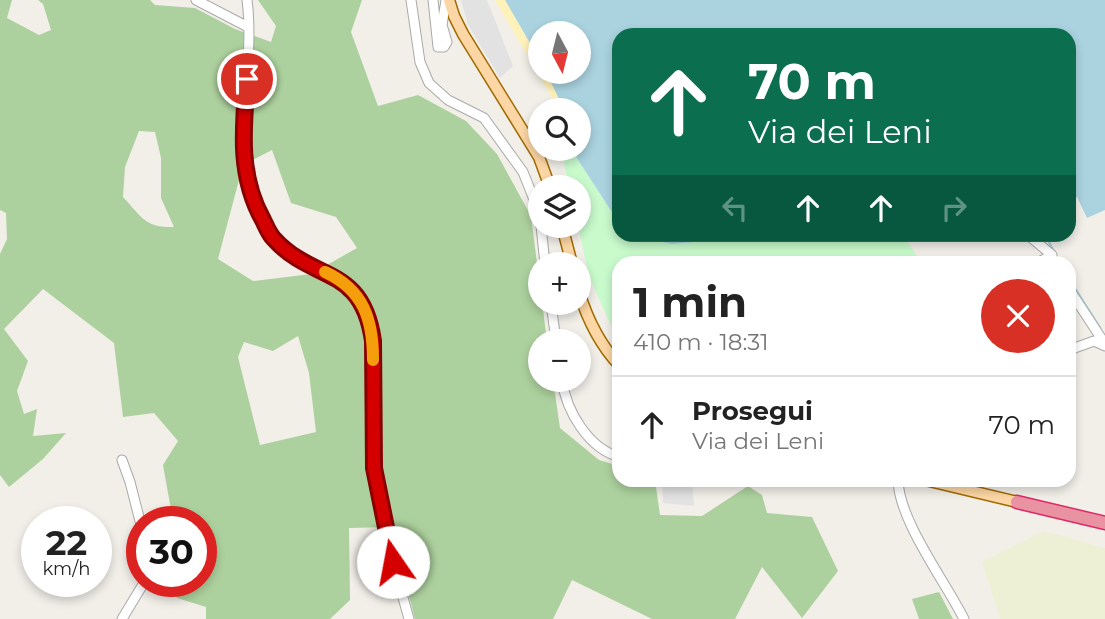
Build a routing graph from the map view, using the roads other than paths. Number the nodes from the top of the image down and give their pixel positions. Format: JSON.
{"nodes":[{"id":1,"x":197,"y":0,"type":"edge"},
{"id":2,"x":247,"y":0,"type":"edge"},
{"id":3,"x":411,"y":0,"type":"edge"},
{"id":4,"x":433,"y":0,"type":"edge"},
{"id":5,"x":448,"y":0,"type":"edge"},
{"id":6,"x":248,"y":27,"type":"junction"},
{"id":7,"x":546,"y":175,"type":"edge"},
{"id":8,"x":528,"y":184,"type":"edge"},
{"id":9,"x":1035,"y":242,"type":"edge"},
{"id":10,"x":1050,"y":256,"type":"edge"},
{"id":11,"x":1076,"y":300,"type":"edge"},
{"id":12,"x":589,"y":315,"type":"edge"},
{"id":13,"x":1105,"y":345,"type":"edge"},
{"id":14,"x":1076,"y":347,"type":"edge"},
{"id":15,"x":612,"y":359,"type":"edge"},
{"id":16,"x":564,"y":392,"type":"edge"},
{"id":17,"x":612,"y":455,"type":"edge"},
{"id":18,"x":122,"y":460,"type":"dead end"},
{"id":19,"x":899,"y":487,"type":"edge"},
{"id":20,"x":954,"y":487,"type":"edge"},
{"id":21,"x":1017,"y":502,"type":"joint"},
{"id":22,"x":136,"y":506,"type":"edge"},
{"id":23,"x":1105,"y":523,"type":"edge"},
{"id":24,"x":135,"y":597,"type":"edge"},
{"id":25,"x":121,"y":619,"type":"edge"},
{"id":26,"x":409,"y":619,"type":"edge"},
{"id":27,"x":964,"y":619,"type":"edge"}],
"edges":[{"from":1,"to":6,"type":"street"},
{"from":2,"to":6,"type":"street"},
{"from":3,"to":8,"type":"street"},
{"from":4,"to":5,"type":"street"},
{"from":5,"to":7,"type":"main road"},
{"from":6,"to":26,"type":"street"},
{"from":9,"to":10,"type":"street"},
{"from":11,"to":13,"type":"street"},
{"from":12,"to":15,"type":"main road"},
{"from":13,"to":14,"type":"street"},
{"from":16,"to":17,"type":"street"},
{"from":18,"to":22,"type":"street"},
{"from":19,"to":27,"type":"street"},
{"from":20,"to":21,"type":"main road"},
{"from":21,"to":23,"type":"highway"},
{"from":24,"to":25,"type":"street"}]}
